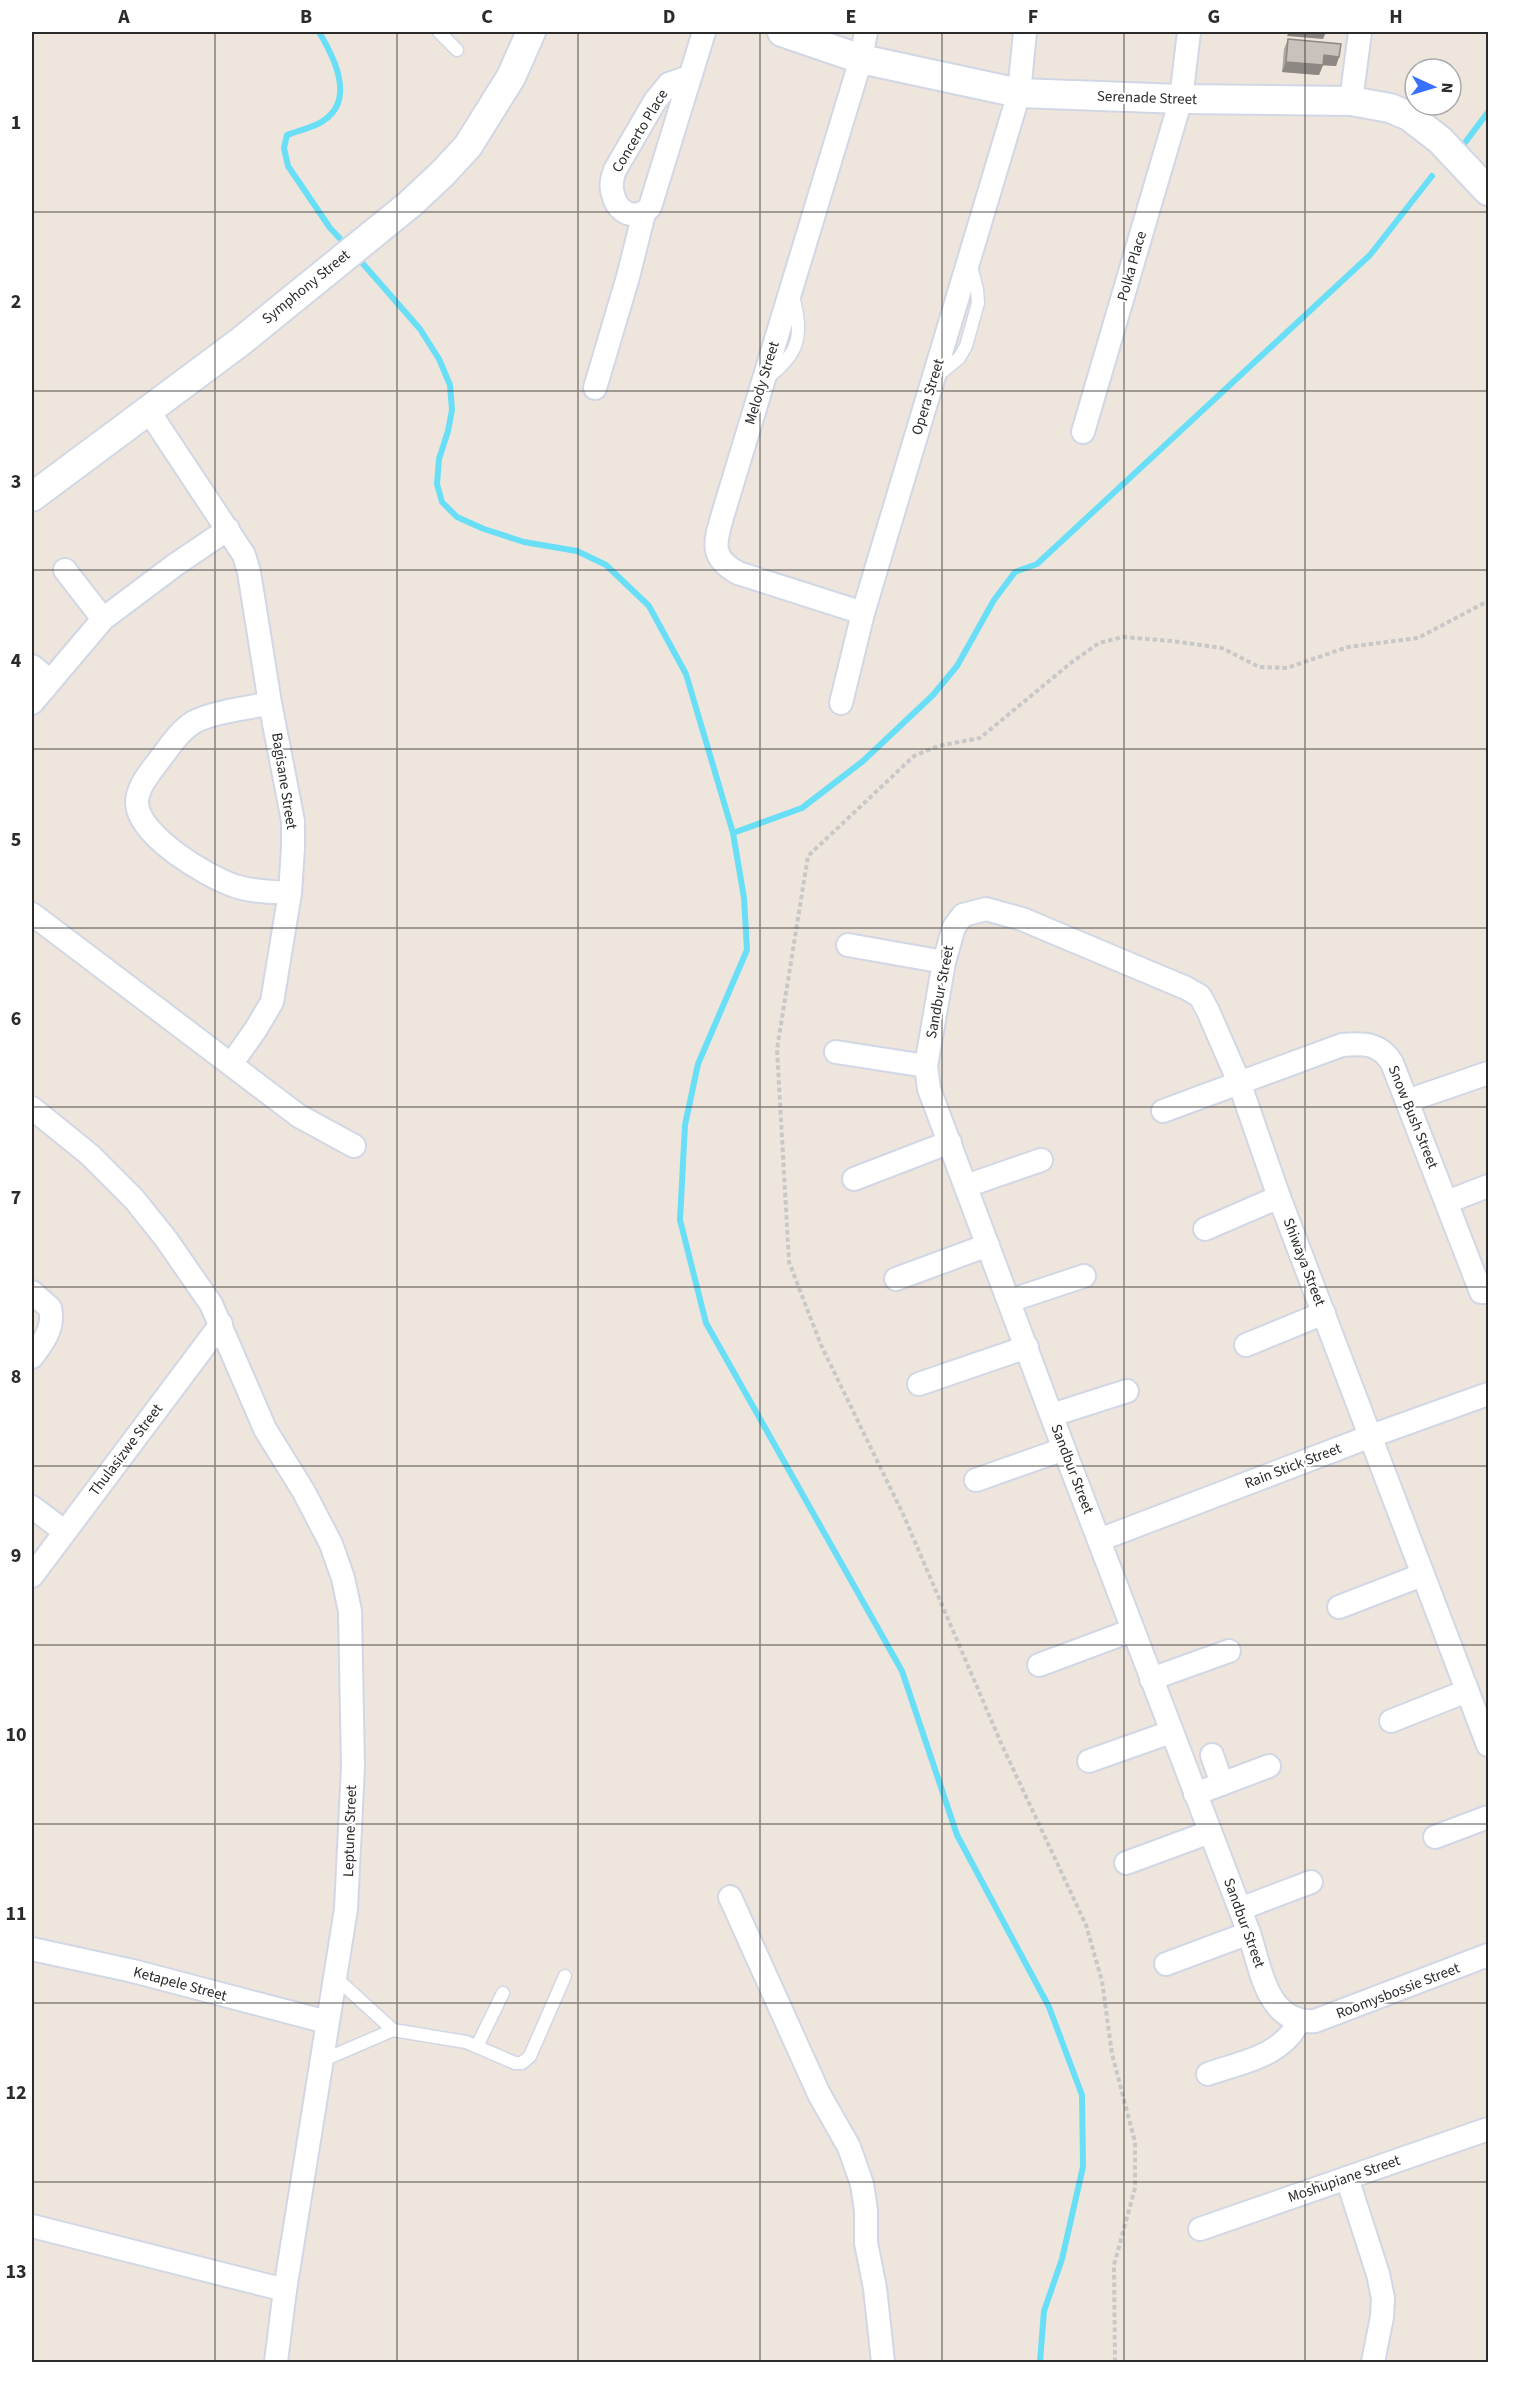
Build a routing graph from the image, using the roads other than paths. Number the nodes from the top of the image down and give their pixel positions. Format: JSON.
{"nodes":[{"id":1,"x":439,"y":32,"type":"edge"},
{"id":2,"x":531,"y":32,"type":"edge"},
{"id":3,"x":704,"y":32,"type":"edge"},
{"id":4,"x":782,"y":32,"type":"edge"},
{"id":5,"x":1025,"y":32,"type":"edge"},
{"id":6,"x":1189,"y":32,"type":"edge"},
{"id":7,"x":1360,"y":32,"type":"edge"},
{"id":8,"x":864,"y":45,"type":"edge"},
{"id":9,"x":457,"y":51,"type":"dead end"},
{"id":10,"x":689,"y":77,"type":"junction"},
{"id":11,"x":1018,"y":93,"type":"junction"},
{"id":12,"x":1181,"y":99,"type":"junction"},
{"id":13,"x":1351,"y":101,"type":"junction"},
{"id":14,"x":1484,"y":185,"type":"edge"},
{"id":15,"x":644,"y":213,"type":"junction"},
{"id":16,"x":595,"y":388,"type":"dead end"},
{"id":17,"x":148,"y":410,"type":"junction"},
{"id":18,"x":1083,"y":432,"type":"dead end"},
{"id":19,"x":32,"y":497,"type":"edge"},
{"id":20,"x":228,"y":529,"type":"junction"},
{"id":21,"x":65,"y":570,"type":"dead end"},
{"id":22,"x":863,"y":613,"type":"junction"},
{"id":23,"x":103,"y":619,"type":"junction"},
{"id":24,"x":32,"y":666,"type":"edge"},
{"id":25,"x":50,"y":681,"type":"junction"},
{"id":26,"x":32,"y":703,"type":"edge"},
{"id":27,"x":841,"y":703,"type":"dead end"},
{"id":28,"x":270,"y":704,"type":"junction"},
{"id":29,"x":290,"y":892,"type":"junction"},
{"id":30,"x":986,"y":909,"type":"joint"},
{"id":31,"x":32,"y":914,"type":"edge"},
{"id":32,"x":848,"y":945,"type":"dead end"},
{"id":33,"x":944,"y":962,"type":"junction"},
{"id":34,"x":836,"y":1052,"type":"dead end"},
{"id":35,"x":232,"y":1063,"type":"junction"},
{"id":36,"x":926,"y":1066,"type":"junction"},
{"id":37,"x":1488,"y":1073,"type":"edge"},
{"id":38,"x":1239,"y":1082,"type":"junction"},
{"id":39,"x":1407,"y":1101,"type":"junction"},
{"id":40,"x":32,"y":1108,"type":"edge"},
{"id":41,"x":1163,"y":1111,"type":"dead end"},
{"id":42,"x":950,"y":1142,"type":"junction"},
{"id":43,"x":354,"y":1146,"type":"dead end"},
{"id":44,"x":1041,"y":1160,"type":"dead end"},
{"id":45,"x":854,"y":1179,"type":"dead end"},
{"id":46,"x":966,"y":1186,"type":"junction"},
{"id":47,"x":1488,"y":1186,"type":"edge"},
{"id":48,"x":1279,"y":1197,"type":"junction"},
{"id":49,"x":1447,"y":1202,"type":"junction"},
{"id":50,"x":1205,"y":1229,"type":"dead end"},
{"id":51,"x":988,"y":1245,"type":"junction"},
{"id":52,"x":1084,"y":1276,"type":"dead end"},
{"id":53,"x":896,"y":1279,"type":"dead end"},
{"id":54,"x":32,"y":1292,"type":"edge"},
{"id":55,"x":1485,"y":1292,"type":"edge"},
{"id":56,"x":1009,"y":1301,"type":"junction"},
{"id":57,"x":1324,"y":1313,"type":"junction"},
{"id":58,"x":221,"y":1324,"type":"junction"},
{"id":59,"x":1246,"y":1345,"type":"dead end"},
{"id":60,"x":1027,"y":1347,"type":"junction"},
{"id":61,"x":32,"y":1358,"type":"edge"},
{"id":62,"x":919,"y":1384,"type":"dead end"},
{"id":63,"x":1127,"y":1391,"type":"dead end"},
{"id":64,"x":1488,"y":1394,"type":"edge"},
{"id":65,"x":1052,"y":1416,"type":"junction"},
{"id":66,"x":1371,"y":1436,"type":"junction"},
{"id":67,"x":1064,"y":1449,"type":"junction"},
{"id":68,"x":976,"y":1480,"type":"dead end"},
{"id":69,"x":32,"y":1507,"type":"edge"},
{"id":70,"x":64,"y":1531,"type":"junction"},
{"id":71,"x":1099,"y":1540,"type":"junction"},
{"id":72,"x":1422,"y":1575,"type":"junction"},
{"id":73,"x":32,"y":1576,"type":"edge"},
{"id":74,"x":1339,"y":1607,"type":"dead end"},
{"id":75,"x":1133,"y":1630,"type":"junction"},
{"id":76,"x":1229,"y":1651,"type":"dead end"},
{"id":77,"x":1040,"y":1665,"type":"dead end"},
{"id":78,"x":1151,"y":1679,"type":"junction"},
{"id":79,"x":1467,"y":1691,"type":"junction"},
{"id":80,"x":1391,"y":1721,"type":"dead end"},
{"id":81,"x":1171,"y":1732,"type":"junction"},
{"id":82,"x":1488,"y":1745,"type":"edge"},
{"id":83,"x":1212,"y":1755,"type":"dead end"},
{"id":84,"x":1089,"y":1761,"type":"dead end"},
{"id":85,"x":1269,"y":1766,"type":"dead end"},
{"id":86,"x":1222,"y":1784,"type":"junction"},
{"id":87,"x":1195,"y":1794,"type":"junction"},
{"id":88,"x":1488,"y":1817,"type":"edge"},
{"id":89,"x":1210,"y":1832,"type":"junction"},
{"id":90,"x":1435,"y":1837,"type":"dead end"},
{"id":91,"x":1126,"y":1863,"type":"dead end"},
{"id":92,"x":1311,"y":1882,"type":"dead end"},
{"id":93,"x":730,"y":1897,"type":"dead end"},
{"id":94,"x":1240,"y":1909,"type":"junction"},
{"id":95,"x":1249,"y":1933,"type":"junction"},
{"id":96,"x":32,"y":1949,"type":"edge"},
{"id":97,"x":1488,"y":1955,"type":"edge"},
{"id":98,"x":1166,"y":1964,"type":"dead end"},
{"id":99,"x":565,"y":1976,"type":"dead end"},
{"id":100,"x":336,"y":1978,"type":"junction"},
{"id":101,"x":502,"y":1993,"type":"dead end"},
{"id":102,"x":1302,"y":2021,"type":"junction"},
{"id":103,"x":327,"y":2022,"type":"junction"},
{"id":104,"x":393,"y":2030,"type":"junction"},
{"id":105,"x":477,"y":2046,"type":"junction"},
{"id":106,"x":321,"y":2061,"type":"junction"},
{"id":107,"x":1208,"y":2074,"type":"dead end"},
{"id":108,"x":1486,"y":2137,"type":"edge"},
{"id":109,"x":1347,"y":2178,"type":"junction"},
{"id":110,"x":32,"y":2226,"type":"edge"},
{"id":111,"x":1200,"y":2229,"type":"dead end"},
{"id":112,"x":285,"y":2290,"type":"junction"},
{"id":113,"x":276,"y":2362,"type":"edge"},
{"id":114,"x":883,"y":2362,"type":"edge"},
{"id":115,"x":1373,"y":2362,"type":"edge"}],
"edges":[{"from":1,"to":9,"type":"lane"},
{"from":2,"to":17,"type":"street","name":"Symphony Street"},
{"from":3,"to":10,"type":"street","name":"Concerto Place"},
{"from":4,"to":8,"type":"street","name":"Serenade Street"},
{"from":5,"to":11,"type":"street","name":"Opera Street"},
{"from":6,"to":12,"type":"street","name":"Polka Place"},
{"from":7,"to":13,"type":"street"},
{"from":8,"to":11,"type":"street","name":"Serenade Street"},
{"from":8,"to":22,"type":"street","name":"Melody Street"},
{"from":10,"to":15,"type":"street","name":"Concerto Place"},
{"from":10,"to":15,"type":"street","name":"Concerto Place"},
{"from":11,"to":12,"type":"street","name":"Serenade Street"},
{"from":11,"to":22,"type":"street","name":"Opera Street"},
{"from":12,"to":13,"type":"street","name":"Serenade Street"},
{"from":12,"to":18,"type":"street","name":"Polka Place"},
{"from":13,"to":14,"type":"street","name":"Serenade Street"},
{"from":15,"to":16,"type":"street","name":"Concerto Place"},
{"from":17,"to":19,"type":"street","name":"Symphony Street"},
{"from":17,"to":20,"type":"street","name":"Bagisane Street"},
{"from":20,"to":23,"type":"street"},
{"from":20,"to":28,"type":"street","name":"Bagisane Street"},
{"from":21,"to":23,"type":"street"},
{"from":22,"to":27,"type":"street","name":"Opera Street"},
{"from":23,"to":25,"type":"street"},
{"from":24,"to":25,"type":"street"},
{"from":25,"to":26,"type":"street"},
{"from":28,"to":29,"type":"street","name":"Bagisane Street"},
{"from":28,"to":29,"type":"street"},
{"from":29,"to":35,"type":"street","name":"Bagisane Street"},
{"from":30,"to":33,"type":"street","name":"Sandbur Street"},
{"from":30,"to":38,"type":"street","name":"Shiwaya Street"},
{"from":31,"to":35,"type":"street"},
{"from":32,"to":33,"type":"street"},
{"from":33,"to":36,"type":"street","name":"Sandbur Street"},
{"from":34,"to":36,"type":"street"},
{"from":35,"to":43,"type":"street"},
{"from":36,"to":42,"type":"street","name":"Sandbur Street"},
{"from":37,"to":39,"type":"street"},
{"from":38,"to":39,"type":"street","name":"Snow Bush Street"},
{"from":38,"to":41,"type":"street","name":"Snow Bush Street"},
{"from":38,"to":48,"type":"street","name":"Shiwaya Street"},
{"from":39,"to":49,"type":"street","name":"Snow Bush Street"},
{"from":40,"to":58,"type":"street","name":"Leptune Street"},
{"from":42,"to":45,"type":"street"},
{"from":42,"to":46,"type":"street","name":"Sandbur Street"},
{"from":44,"to":46,"type":"street"},
{"from":46,"to":51,"type":"street","name":"Sandbur Street"},
{"from":47,"to":49,"type":"street"},
{"from":48,"to":50,"type":"street"},
{"from":48,"to":57,"type":"street","name":"Shiwaya Street"},
{"from":49,"to":55,"type":"street","name":"Snow Bush Street"},
{"from":51,"to":53,"type":"street"},
{"from":51,"to":56,"type":"street","name":"Sandbur Street"},
{"from":52,"to":56,"type":"street"},
{"from":54,"to":61,"type":"street"},
{"from":56,"to":60,"type":"street","name":"Sandbur Street"},
{"from":57,"to":59,"type":"street"},
{"from":57,"to":66,"type":"street","name":"Shiwaya Street"},
{"from":58,"to":70,"type":"street","name":"Thulasizwe Street"},
{"from":58,"to":100,"type":"street","name":"Leptune Street"},
{"from":60,"to":62,"type":"street"},
{"from":60,"to":65,"type":"street","name":"Sandbur Street"},
{"from":63,"to":65,"type":"street"},
{"from":64,"to":66,"type":"street","name":"Rain Stick Street"},
{"from":65,"to":67,"type":"street","name":"Sandbur Street"},
{"from":66,"to":71,"type":"street","name":"Rain Stick Street"},
{"from":66,"to":72,"type":"street","name":"Shiwaya Street"},
{"from":67,"to":68,"type":"street"},
{"from":67,"to":71,"type":"street","name":"Sandbur Street"},
{"from":69,"to":70,"type":"street"},
{"from":70,"to":73,"type":"street","name":"Thulasizwe Street"},
{"from":71,"to":75,"type":"street","name":"Sandbur Street"},
{"from":72,"to":74,"type":"street"},
{"from":72,"to":79,"type":"street","name":"Shiwaya Street"},
{"from":75,"to":77,"type":"street"},
{"from":75,"to":78,"type":"street","name":"Sandbur Street"},
{"from":76,"to":78,"type":"street"},
{"from":78,"to":81,"type":"street","name":"Sandbur Street"},
{"from":79,"to":80,"type":"street"},
{"from":79,"to":82,"type":"street","name":"Shiwaya Street"},
{"from":81,"to":84,"type":"street"},
{"from":81,"to":87,"type":"street","name":"Sandbur Street"},
{"from":83,"to":86,"type":"street"},
{"from":85,"to":86,"type":"street"},
{"from":86,"to":87,"type":"street"},
{"from":87,"to":89,"type":"street","name":"Sandbur Street"},
{"from":88,"to":90,"type":"street"},
{"from":89,"to":91,"type":"street"},
{"from":89,"to":94,"type":"street","name":"Sandbur Street"},
{"from":92,"to":94,"type":"street"},
{"from":93,"to":114,"type":"street"},
{"from":94,"to":95,"type":"street","name":"Sandbur Street"},
{"from":95,"to":98,"type":"street"},
{"from":95,"to":102,"type":"street","name":"Sandbur Street"},
{"from":96,"to":103,"type":"street","name":"Ketapele Street"},
{"from":97,"to":102,"type":"street","name":"Roomysbossie Street"},
{"from":99,"to":105,"type":"lane"},
{"from":100,"to":103,"type":"street","name":"Leptune Street"},
{"from":100,"to":104,"type":"lane"},
{"from":101,"to":105,"type":"lane"},
{"from":102,"to":107,"type":"street"},
{"from":103,"to":106,"type":"street","name":"Leptune Street"},
{"from":104,"to":105,"type":"lane"},
{"from":104,"to":106,"type":"lane"},
{"from":106,"to":112,"type":"street","name":"Leptune Street"},
{"from":108,"to":109,"type":"street","name":"Moshupiane Street"},
{"from":109,"to":111,"type":"street","name":"Moshupiane Street"},
{"from":109,"to":115,"type":"street"},
{"from":110,"to":112,"type":"street"},
{"from":112,"to":113,"type":"street","name":"Leptune Street"}]}
